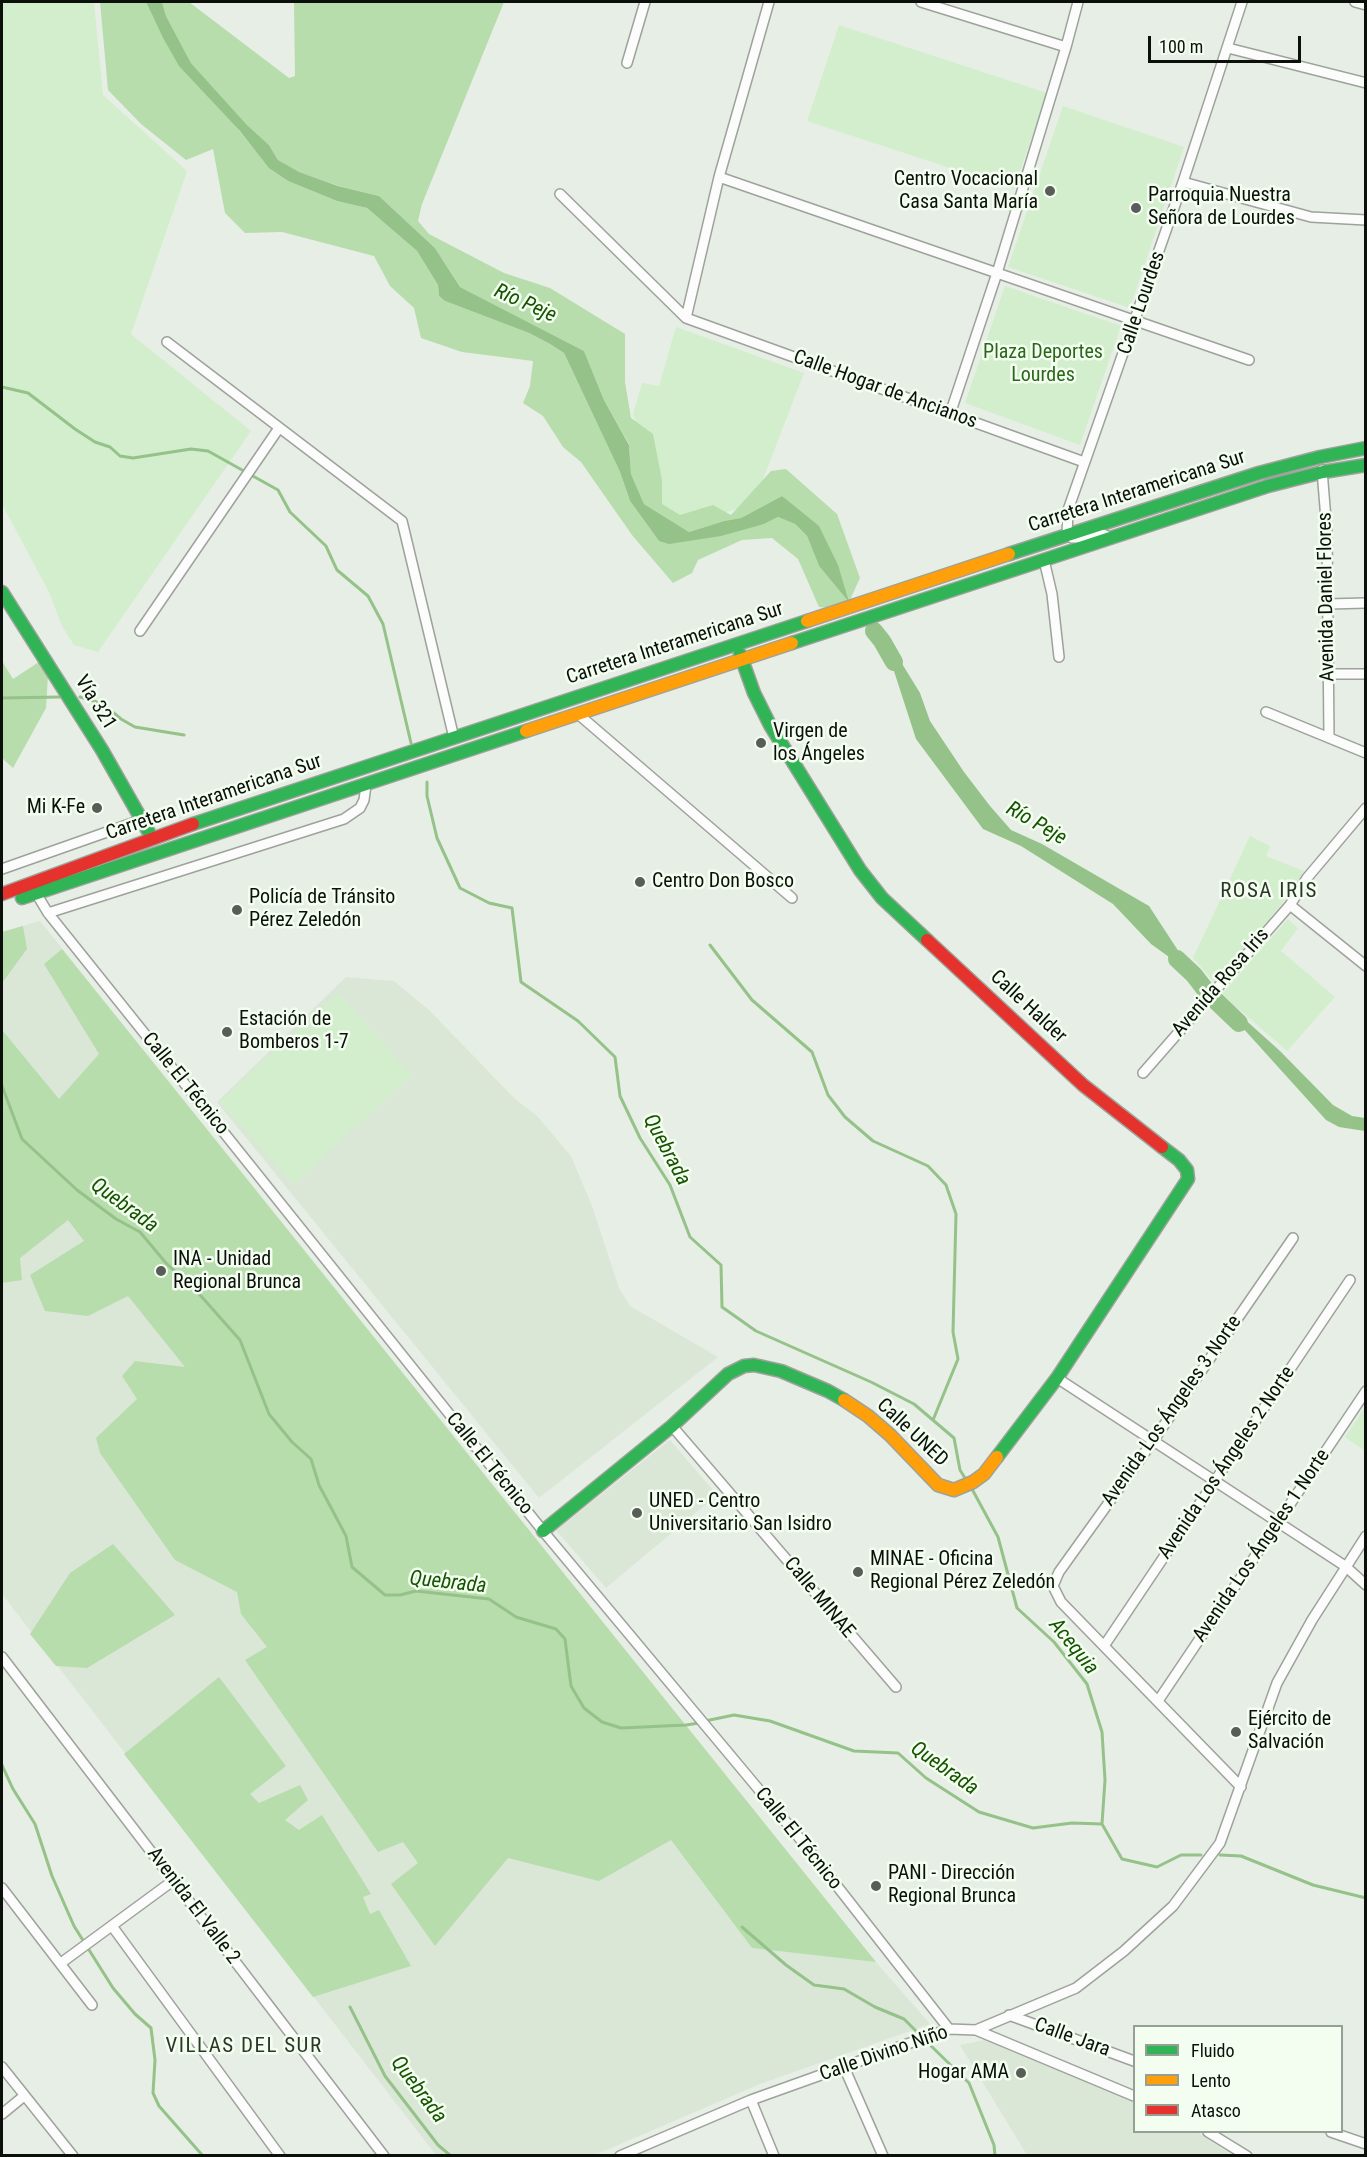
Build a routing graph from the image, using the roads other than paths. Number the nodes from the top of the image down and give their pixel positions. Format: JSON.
{"nodes":[{"id":1,"x":645,"y":2,"type":"edge"},
{"id":2,"x":769,"y":2,"type":"edge"},
{"id":3,"x":921,"y":2,"type":"edge"},
{"id":4,"x":1078,"y":2,"type":"edge"},
{"id":5,"x":1242,"y":2,"type":"edge"},
{"id":6,"x":1354,"y":2,"type":"edge"},
{"id":7,"x":1365,"y":5,"type":"edge"},
{"id":8,"x":1066,"y":48,"type":"junction"},
{"id":9,"x":1228,"y":48,"type":"junction"},
{"id":10,"x":627,"y":63,"type":"dead end"},
{"id":11,"x":1365,"y":83,"type":"edge"},
{"id":12,"x":719,"y":177,"type":"junction"},
{"id":13,"x":1184,"y":182,"type":"junction"},
{"id":14,"x":560,"y":194,"type":"dead end"},
{"id":15,"x":1365,"y":220,"type":"edge"},
{"id":16,"x":997,"y":273,"type":"junction"},
{"id":17,"x":687,"y":318,"type":"junction"},
{"id":18,"x":1136,"y":321,"type":"junction"},
{"id":19,"x":167,"y":342,"type":"dead end"},
{"id":20,"x":1249,"y":360,"type":"dead end"},
{"id":21,"x":950,"y":414,"type":"junction"},
{"id":22,"x":279,"y":428,"type":"junction"},
{"id":23,"x":1365,"y":448,"type":"edge"},
{"id":24,"x":1320,"y":457,"type":"junction"},
{"id":25,"x":1084,"y":462,"type":"junction"},
{"id":26,"x":1365,"y":465,"type":"edge"},
{"id":27,"x":1323,"y":472,"type":"junction"},
{"id":28,"x":1067,"y":536,"type":"junction"},
{"id":29,"x":1110,"y":538,"type":"junction"},
{"id":30,"x":1044,"y":560,"type":"junction"},
{"id":31,"x":1015,"y":570,"type":"junction"},
{"id":32,"x":2,"y":592,"type":"edge"},
{"id":33,"x":1365,"y":603,"type":"edge"},
{"id":34,"x":1328,"y":604,"type":"junction"},
{"id":35,"x":140,"y":631,"type":"dead end"},
{"id":36,"x":735,"y":645,"type":"junction"},
{"id":37,"x":1059,"y":657,"type":"dead end"},
{"id":38,"x":742,"y":660,"type":"junction"},
{"id":39,"x":1330,"y":674,"type":"junction"},
{"id":40,"x":1365,"y":674,"type":"edge"},
{"id":41,"x":1266,"y":712,"type":"dead end"},
{"id":42,"x":578,"y":714,"type":"junction"},
{"id":43,"x":454,"y":738,"type":"junction"},
{"id":44,"x":1329,"y":738,"type":"junction"},
{"id":45,"x":1365,"y":753,"type":"edge"},
{"id":46,"x":366,"y":785,"type":"junction"},
{"id":47,"x":1365,"y":808,"type":"edge"},
{"id":48,"x":141,"y":820,"type":"junction"},
{"id":49,"x":152,"y":838,"type":"junction"},
{"id":50,"x":203,"y":838,"type":"junction"},
{"id":51,"x":86,"y":862,"type":"junction"},
{"id":52,"x":2,"y":869,"type":"edge"},
{"id":53,"x":90,"y":876,"type":"junction"},
{"id":54,"x":36,"y":893,"type":"junction"},
{"id":55,"x":2,"y":895,"type":"edge"},
{"id":56,"x":792,"y":898,"type":"dead end"},
{"id":57,"x":2,"y":905,"type":"edge"},
{"id":58,"x":1290,"y":905,"type":"junction"},
{"id":59,"x":48,"y":913,"type":"junction"},
{"id":60,"x":1365,"y":966,"type":"edge"},
{"id":61,"x":1143,"y":1073,"type":"dead end"},
{"id":62,"x":1293,"y":1238,"type":"dead end"},
{"id":63,"x":1350,"y":1280,"type":"dead end"},
{"id":64,"x":1057,"y":1378,"type":"junction"},
{"id":65,"x":1365,"y":1391,"type":"edge"},
{"id":66,"x":672,"y":1426,"type":"junction"},
{"id":67,"x":1153,"y":1441,"type":"junction"},
{"id":68,"x":1216,"y":1482,"type":"junction"},
{"id":69,"x":1278,"y":1523,"type":"junction"},
{"id":70,"x":543,"y":1531,"type":"junction"},
{"id":71,"x":1365,"y":1536,"type":"edge"},
{"id":72,"x":1345,"y":1566,"type":"junction"},
{"id":73,"x":1365,"y":1585,"type":"edge"},
{"id":74,"x":1104,"y":1646,"type":"junction"},
{"id":75,"x":2,"y":1657,"type":"edge"},
{"id":76,"x":896,"y":1687,"type":"dead end"},
{"id":77,"x":1158,"y":1701,"type":"junction"},
{"id":78,"x":1240,"y":1787,"type":"junction"},
{"id":79,"x":174,"y":1880,"type":"junction"},
{"id":80,"x":2,"y":1888,"type":"edge"},
{"id":81,"x":112,"y":1926,"type":"junction"},
{"id":82,"x":61,"y":1963,"type":"junction"},
{"id":83,"x":92,"y":2006,"type":"dead end"},
{"id":84,"x":1009,"y":2015,"type":"junction"},
{"id":85,"x":949,"y":2029,"type":"junction"},
{"id":86,"x":976,"y":2030,"type":"junction"},
{"id":87,"x":1133,"y":2061,"type":"edge"},
{"id":88,"x":2,"y":2067,"type":"edge"},
{"id":89,"x":844,"y":2067,"type":"junction"},
{"id":90,"x":24,"y":2096,"type":"junction"},
{"id":91,"x":1133,"y":2096,"type":"edge"},
{"id":92,"x":751,"y":2100,"type":"junction"},
{"id":93,"x":2,"y":2114,"type":"edge"},
{"id":94,"x":1210,"y":2133,"type":"edge"},
{"id":95,"x":1334,"y":2133,"type":"edge"},
{"id":96,"x":1365,"y":2144,"type":"edge"},
{"id":97,"x":73,"y":2156,"type":"edge"},
{"id":98,"x":280,"y":2156,"type":"edge"},
{"id":99,"x":384,"y":2156,"type":"edge"},
{"id":100,"x":620,"y":2156,"type":"edge"},
{"id":101,"x":774,"y":2156,"type":"edge"},
{"id":102,"x":883,"y":2156,"type":"edge"},
{"id":103,"x":1247,"y":2156,"type":"edge"}],
"edges":[{"from":1,"to":10,"type":"street"},
{"from":2,"to":12,"type":"street"},
{"from":3,"to":8,"type":"street"},
{"from":4,"to":8,"type":"street"},
{"from":5,"to":9,"type":"street","name":"Calle Lourdes"},
{"from":6,"to":7,"type":"street"},
{"from":8,"to":16,"type":"street"},
{"from":9,"to":11,"type":"street"},
{"from":9,"to":13,"type":"street","name":"Calle Lourdes"},
{"from":12,"to":16,"type":"street"},
{"from":12,"to":17,"type":"street"},
{"from":13,"to":15,"type":"street"},
{"from":13,"to":18,"type":"street","name":"Calle Lourdes"},
{"from":14,"to":17,"type":"street"},
{"from":16,"to":18,"type":"street"},
{"from":16,"to":21,"type":"street"},
{"from":17,"to":21,"type":"street","name":"Calle Hogar de Ancianos"},
{"from":18,"to":20,"type":"street"},
{"from":18,"to":25,"type":"street","name":"Calle Lourdes"},
{"from":19,"to":22,"type":"street"},
{"from":21,"to":25,"type":"street","name":"Calle Hogar de Ancianos"},
{"from":22,"to":35,"type":"street"},
{"from":22,"to":43,"type":"street"},
{"from":23,"to":24,"type":"main road","name":"Carretera Interamericana Sur"},
{"from":24,"to":27,"type":"street","name":"Avenida Daniel Flores"},
{"from":24,"to":28,"type":"main road","name":"Carretera Interamericana Sur"},
{"from":25,"to":28,"type":"street","name":"Calle Lourdes"},
{"from":26,"to":27,"type":"main road","name":"Carretera Interamericana Sur"},
{"from":27,"to":29,"type":"main road","name":"Carretera Interamericana Sur"},
{"from":27,"to":34,"type":"street","name":"Avenida Daniel Flores"},
{"from":28,"to":29,"type":"street"},
{"from":28,"to":31,"type":"street"},
{"from":28,"to":36,"type":"main road","name":"Carretera Interamericana Sur"},
{"from":29,"to":30,"type":"main road","name":"Carretera Interamericana Sur"},
{"from":30,"to":31,"type":"main road","name":"Carretera Interamericana Sur"},
{"from":30,"to":37,"type":"street"},
{"from":31,"to":38,"type":"main road","name":"Carretera Interamericana Sur"},
{"from":32,"to":48,"type":"main road","name":"Vía 321"},
{"from":33,"to":34,"type":"street"},
{"from":34,"to":39,"type":"street","name":"Avenida Daniel Flores"},
{"from":36,"to":38,"type":"main road","name":"Calle Halder"},
{"from":36,"to":43,"type":"main road","name":"Carretera Interamericana Sur"},
{"from":38,"to":42,"type":"main road","name":"Carretera Interamericana Sur"},
{"from":38,"to":64,"type":"main road","name":"Calle Halder"},
{"from":39,"to":40,"type":"street"},
{"from":39,"to":44,"type":"street","name":"Avenida Daniel Flores"},
{"from":41,"to":44,"type":"street"},
{"from":42,"to":46,"type":"main road","name":"Carretera Interamericana Sur"},
{"from":42,"to":56,"type":"street"},
{"from":43,"to":49,"type":"main road","name":"Carretera Interamericana Sur"},
{"from":44,"to":45,"type":"street"},
{"from":46,"to":50,"type":"main road","name":"Carretera Interamericana Sur"},
{"from":46,"to":59,"type":"street"},
{"from":47,"to":58,"type":"street","name":"Avenida Rosa Iris"},
{"from":48,"to":49,"type":"main road","name":"Vía 321"},
{"from":48,"to":52,"type":"street"},
{"from":49,"to":50,"type":"main road"},
{"from":49,"to":51,"type":"main road","name":"Carretera Interamericana Sur"},
{"from":49,"to":53,"type":"main road"},
{"from":50,"to":53,"type":"main road","name":"Carretera Interamericana Sur"},
{"from":51,"to":54,"type":"main road"},
{"from":51,"to":55,"type":"main road","name":"Carretera Interamericana Sur"},
{"from":53,"to":54,"type":"main road","name":"Carretera Interamericana Sur"},
{"from":54,"to":55,"type":"main road"},
{"from":54,"to":57,"type":"main road","name":"Carretera Interamericana Sur"},
{"from":54,"to":59,"type":"street","name":"Calle El Técnico"},
{"from":58,"to":60,"type":"street"},
{"from":58,"to":61,"type":"street","name":"Avenida Rosa Iris"},
{"from":59,"to":70,"type":"street","name":"Calle El Técnico"},
{"from":62,"to":67,"type":"street","name":"Avenida Los Ángeles 3 Norte"},
{"from":63,"to":68,"type":"street","name":"Avenida Los Ángeles 2 Norte"},
{"from":64,"to":66,"type":"main road","name":"Calle UNED"},
{"from":64,"to":67,"type":"street"},
{"from":65,"to":69,"type":"street","name":"Avenida Los Ángeles 1 Norte"},
{"from":66,"to":70,"type":"main road","name":"Calle UNED"},
{"from":66,"to":76,"type":"street","name":"Calle MINAE"},
{"from":67,"to":68,"type":"street"},
{"from":67,"to":74,"type":"street","name":"Avenida Los Ángeles 3 Norte"},
{"from":68,"to":69,"type":"street"},
{"from":68,"to":74,"type":"street","name":"Avenida Los Ángeles 2 Norte"},
{"from":69,"to":72,"type":"street"},
{"from":69,"to":77,"type":"street","name":"Avenida Los Ángeles 1 Norte"},
{"from":70,"to":85,"type":"street","name":"Calle El Técnico"},
{"from":71,"to":72,"type":"street","name":"Calle Divino Niño"},
{"from":72,"to":73,"type":"street"},
{"from":72,"to":78,"type":"street","name":"Calle Divino Niño"},
{"from":74,"to":77,"type":"street"},
{"from":75,"to":79,"type":"street","name":"Avenida El Valle 2"},
{"from":77,"to":78,"type":"street"},
{"from":78,"to":84,"type":"street","name":"Calle Divino Niño"},
{"from":79,"to":81,"type":"street"},
{"from":79,"to":99,"type":"street","name":"Avenida El Valle 2"},
{"from":80,"to":82,"type":"street"},
{"from":81,"to":82,"type":"street"},
{"from":81,"to":98,"type":"street"},
{"from":82,"to":83,"type":"street"},
{"from":84,"to":86,"type":"street","name":"Calle Divino Niño"},
{"from":84,"to":87,"type":"street","name":"Calle Jara"},
{"from":85,"to":86,"type":"street","name":"Calle Divino Niño"},
{"from":85,"to":89,"type":"street","name":"Calle Divino Niño"},
{"from":86,"to":91,"type":"street"},
{"from":88,"to":90,"type":"street"},
{"from":89,"to":92,"type":"street","name":"Calle Divino Niño"},
{"from":89,"to":102,"type":"street"},
{"from":90,"to":93,"type":"street"},
{"from":90,"to":97,"type":"street"},
{"from":92,"to":100,"type":"street","name":"Calle Divino Niño"},
{"from":92,"to":101,"type":"street"},
{"from":94,"to":103,"type":"street"},
{"from":95,"to":96,"type":"street"}]}
